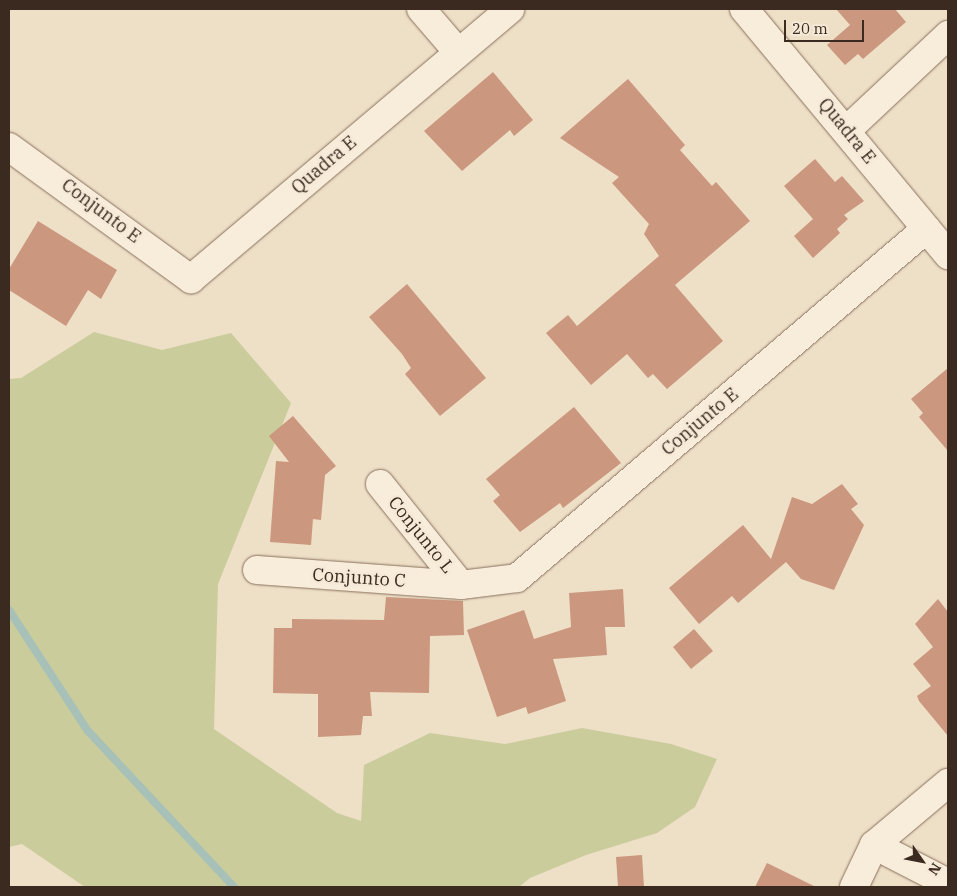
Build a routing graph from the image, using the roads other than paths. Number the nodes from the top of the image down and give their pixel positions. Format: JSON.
{"nodes":[{"id":1,"x":421,"y":9,"type":"edge"},
{"id":2,"x":510,"y":9,"type":"edge"},
{"id":3,"x":744,"y":9,"type":"edge"},
{"id":4,"x":948,"y":36,"type":"edge"},
{"id":5,"x":458,"y":52,"type":"junction"},
{"id":6,"x":847,"y":130,"type":"junction"},
{"id":7,"x":9,"y":147,"type":"edge"},
{"id":8,"x":926,"y":229,"type":"junction"},
{"id":9,"x":948,"y":255,"type":"edge"},
{"id":10,"x":190,"y":279,"type":"joint"},
{"id":11,"x":380,"y":484,"type":"dead end"},
{"id":12,"x":256,"y":570,"type":"dead end"},
{"id":13,"x":461,"y":585,"type":"junction"},
{"id":14,"x":948,"y":782,"type":"edge"},
{"id":15,"x":874,"y":845,"type":"junction"},
{"id":16,"x":948,"y":883,"type":"edge"},
{"id":17,"x":854,"y":887,"type":"edge"}],
"edges":[{"from":1,"to":5,"type":"street"},
{"from":2,"to":5,"type":"street","name":"Quadra E"},
{"from":3,"to":6,"type":"street","name":"Quadra E"},
{"from":4,"to":6,"type":"street"},
{"from":5,"to":10,"type":"street","name":"Quadra E"},
{"from":6,"to":8,"type":"street","name":"Quadra E"},
{"from":7,"to":10,"type":"street","name":"Conjunto E"},
{"from":8,"to":9,"type":"street","name":"Quadra E"},
{"from":8,"to":13,"type":"street","name":"Conjunto E"},
{"from":11,"to":13,"type":"street","name":"Conjunto L"},
{"from":12,"to":13,"type":"street","name":"Conjunto C"},
{"from":14,"to":15,"type":"street"},
{"from":15,"to":16,"type":"street"},
{"from":15,"to":17,"type":"street"}]}
